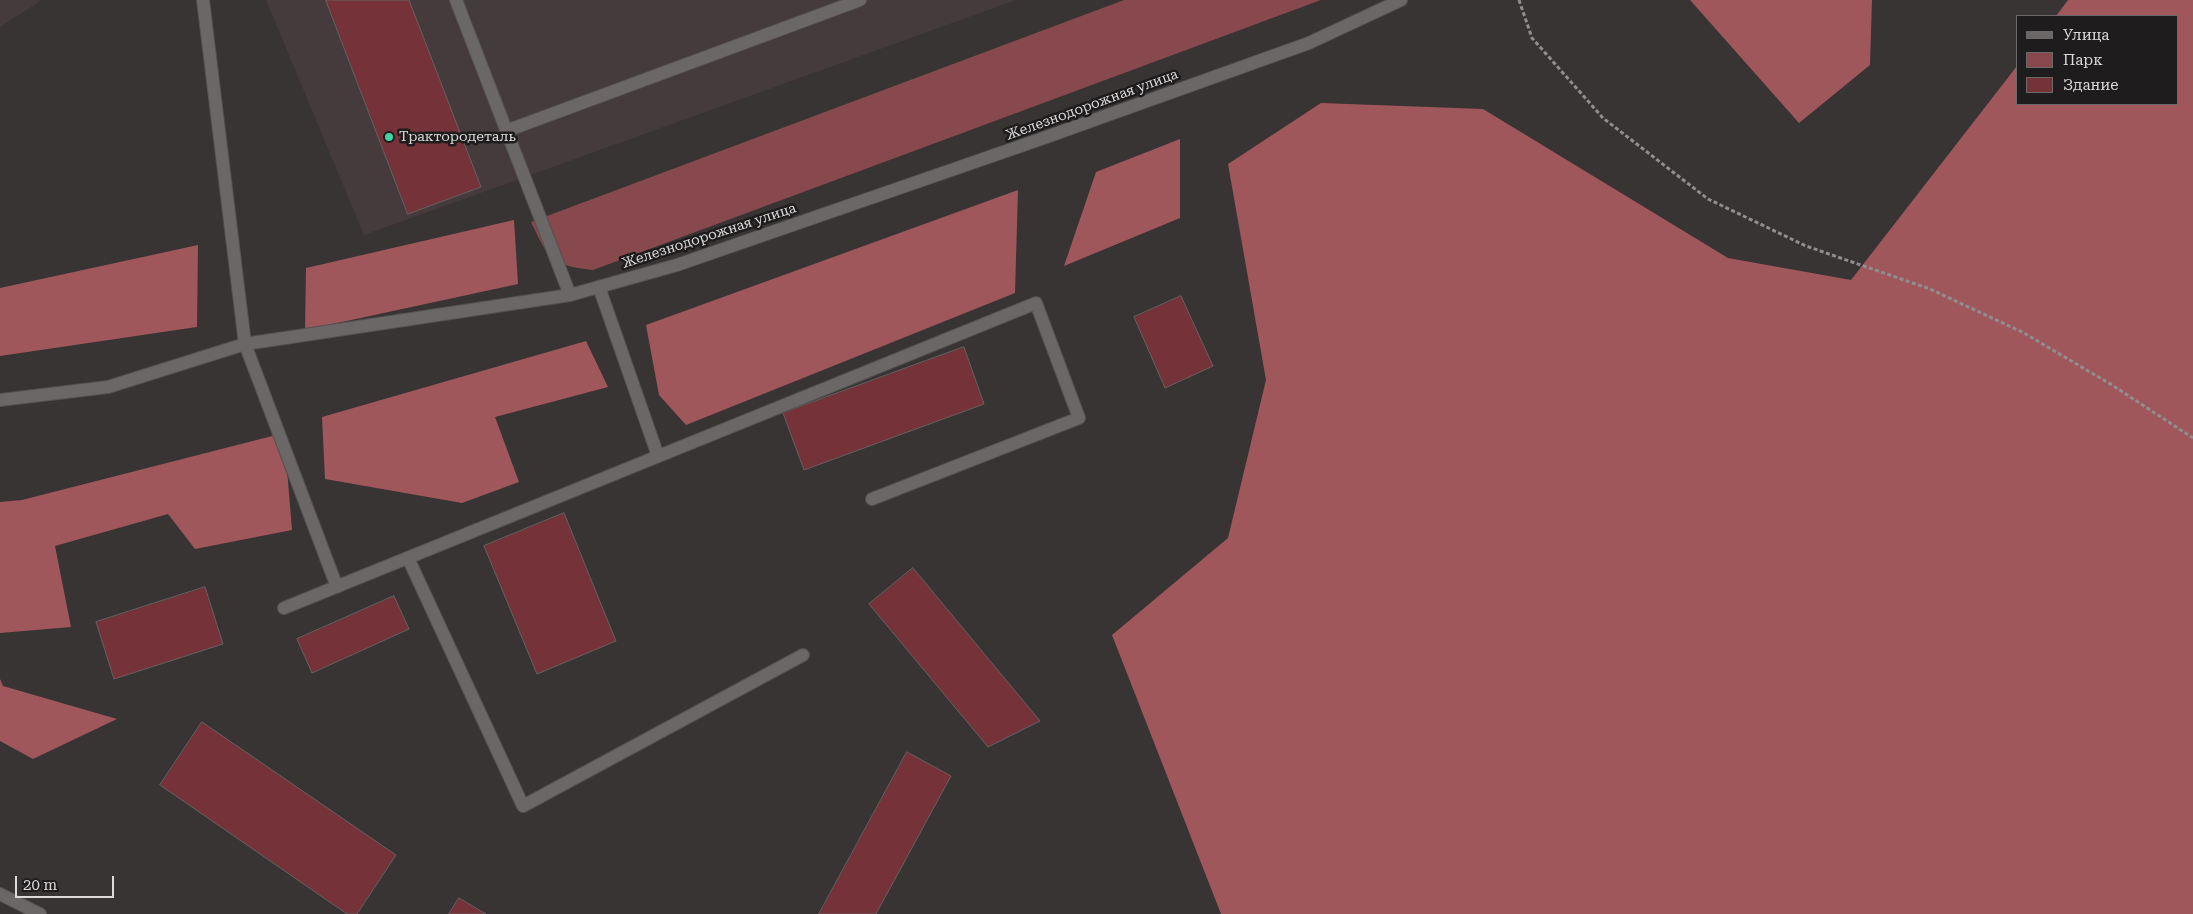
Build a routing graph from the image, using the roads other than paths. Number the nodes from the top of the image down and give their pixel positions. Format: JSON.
{"nodes":[{"id":1,"x":203,"y":0,"type":"edge"},
{"id":2,"x":456,"y":0,"type":"edge"},
{"id":3,"x":860,"y":0,"type":"edge"},
{"id":4,"x":1401,"y":0,"type":"edge"},
{"id":5,"x":506,"y":131,"type":"junction"},
{"id":6,"x":599,"y":287,"type":"junction"},
{"id":7,"x":570,"y":296,"type":"junction"},
{"id":8,"x":245,"y":344,"type":"junction"},
{"id":9,"x":0,"y":400,"type":"edge"},
{"id":10,"x":658,"y":456,"type":"junction"},
{"id":11,"x":872,"y":498,"type":"dead end"},
{"id":12,"x":408,"y":558,"type":"junction"},
{"id":13,"x":337,"y":587,"type":"junction"},
{"id":14,"x":284,"y":608,"type":"dead end"},
{"id":15,"x":803,"y":655,"type":"dead end"},
{"id":16,"x":0,"y":894,"type":"edge"},
{"id":17,"x":40,"y":914,"type":"edge"}],
"edges":[{"from":1,"to":8,"type":"street"},
{"from":2,"to":5,"type":"street"},
{"from":3,"to":5,"type":"street"},
{"from":4,"to":6,"type":"street","name":"Железнодорожная улица"},
{"from":5,"to":7,"type":"street"},
{"from":6,"to":7,"type":"street","name":"Железнодорожная улица"},
{"from":6,"to":10,"type":"street"},
{"from":7,"to":8,"type":"street","name":"Железнодорожная улица"},
{"from":8,"to":9,"type":"street","name":"Железнодорожная улица"},
{"from":8,"to":13,"type":"street"},
{"from":10,"to":11,"type":"street"},
{"from":10,"to":12,"type":"street"},
{"from":12,"to":13,"type":"street"},
{"from":12,"to":15,"type":"street"},
{"from":13,"to":14,"type":"street"},
{"from":16,"to":17,"type":"street"}]}
